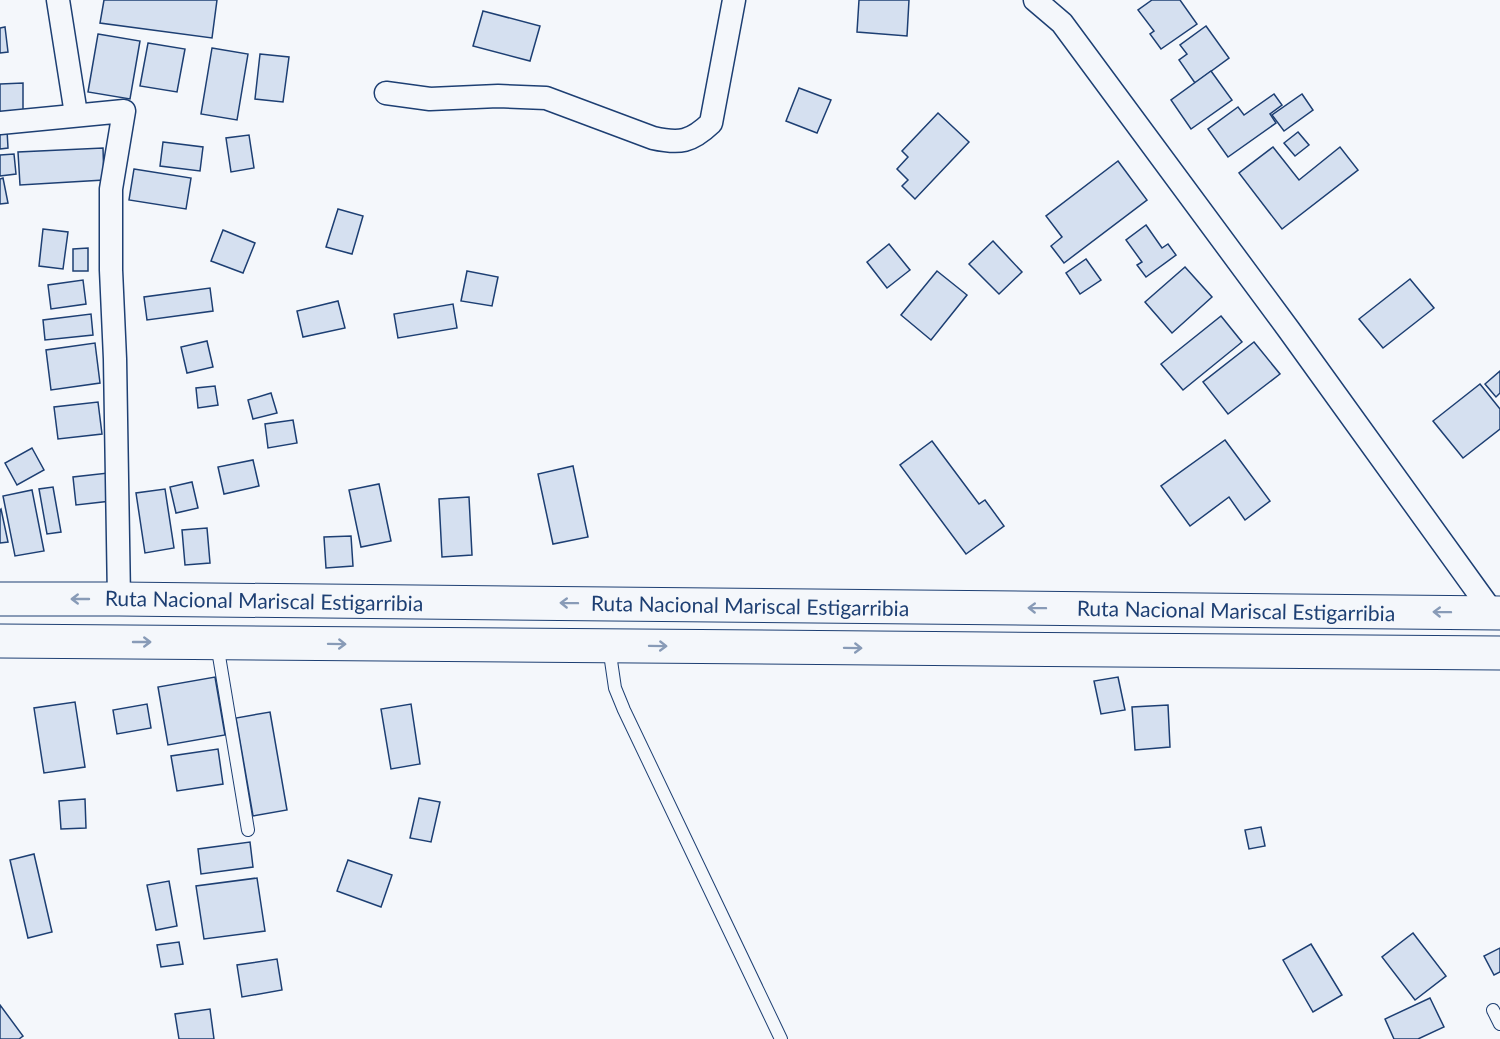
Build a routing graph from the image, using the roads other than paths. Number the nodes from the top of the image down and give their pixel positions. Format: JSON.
{"nodes":[{"id":1,"x":58,"y":0,"type":"edge"},
{"id":2,"x":734,"y":0,"type":"edge"},
{"id":3,"x":1035,"y":0,"type":"edge"},
{"id":4,"x":386,"y":93,"type":"dead end"},
{"id":5,"x":76,"y":114,"type":"junction"},
{"id":6,"x":0,"y":123,"type":"edge"},
{"id":7,"x":119,"y":598,"type":"junction"},
{"id":8,"x":0,"y":599,"type":"edge"},
{"id":9,"x":1497,"y":613,"type":"edge"},
{"id":10,"x":0,"y":641,"type":"edge"},
{"id":11,"x":217,"y":642,"type":"junction"},
{"id":12,"x":609,"y":646,"type":"junction"},
{"id":13,"x":1500,"y":654,"type":"edge"},
{"id":14,"x":248,"y":830,"type":"dead end"},
{"id":15,"x":1493,"y":1010,"type":"dead end"},
{"id":16,"x":1500,"y":1024,"type":"edge"},
{"id":17,"x":781,"y":1039,"type":"edge"}],
"edges":[{"from":1,"to":5,"type":"street"},
{"from":2,"to":4,"type":"street"},
{"from":3,"to":9,"type":"street"},
{"from":5,"to":6,"type":"street"},
{"from":5,"to":7,"type":"street"},
{"from":7,"to":8,"type":"highway","name":"Ruta Nacional Mariscal Estigarribia","one_way":true},
{"from":9,"to":7,"type":"highway","name":"Ruta Nacional Mariscal Estigarribia","one_way":true},
{"from":10,"to":11,"type":"highway","name":"Ruta Nacional Mariscal Estigarribia","one_way":true},
{"from":11,"to":12,"type":"highway","name":"Ruta Nacional Mariscal Estigarribia","one_way":true},
{"from":11,"to":14,"type":"lane"},
{"from":12,"to":13,"type":"highway","name":"Ruta Nacional Mariscal Estigarribia","one_way":true},
{"from":12,"to":17,"type":"lane"},
{"from":15,"to":16,"type":"lane"}]}
